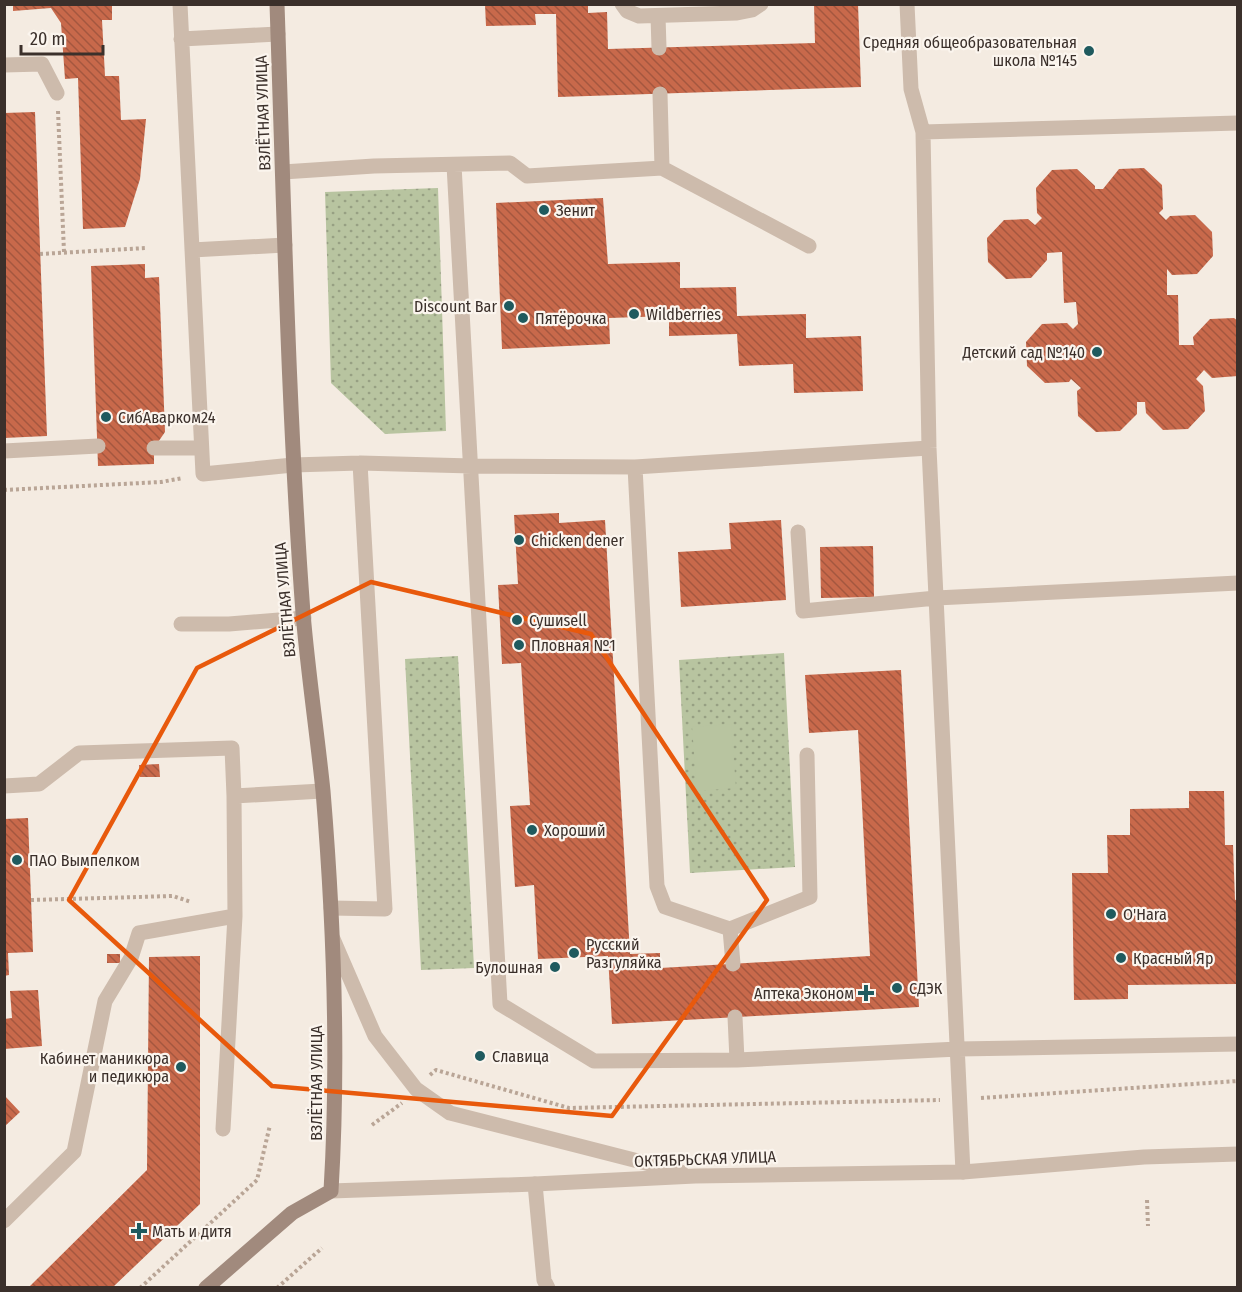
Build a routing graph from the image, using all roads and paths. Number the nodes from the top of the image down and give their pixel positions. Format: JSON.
{"nodes":[{"id":1,"x":180,"y":4,"type":"edge"},
{"id":2,"x":277,"y":4,"type":"edge"},
{"id":3,"x":622,"y":4,"type":"edge"},
{"id":4,"x":761,"y":4,"type":"edge"},
{"id":5,"x":907,"y":4,"type":"edge"},
{"id":6,"x":658,"y":16,"type":"junction"},
{"id":7,"x":278,"y":34,"type":"junction"},
{"id":8,"x":181,"y":39,"type":"junction"},
{"id":9,"x":659,"y":48,"type":"dead end"},
{"id":10,"x":4,"y":65,"type":"edge"},
{"id":11,"x":57,"y":93,"type":"joint"},
{"id":12,"x":660,"y":94,"type":"dead end"},
{"id":13,"x":1238,"y":123,"type":"edge"},
{"id":14,"x":923,"y":132,"type":"junction"},
{"id":15,"x":454,"y":165,"type":"junction"},
{"id":16,"x":662,"y":168,"type":"junction"},
{"id":17,"x":283,"y":172,"type":"junction"},
{"id":18,"x":285,"y":245,"type":"junction"},
{"id":19,"x":809,"y":246,"type":"dead end"},
{"id":20,"x":146,"y":248,"type":"dead end"},
{"id":21,"x":192,"y":250,"type":"junction"},
{"id":22,"x":64,"y":252,"type":"junction"},
{"id":23,"x":40,"y":254,"type":"dead end"},
{"id":24,"x":98,"y":446,"type":"dead end"},
{"id":25,"x":154,"y":448,"type":"dead end"},
{"id":26,"x":201,"y":448,"type":"junction"},
{"id":27,"x":929,"y":448,"type":"junction"},
{"id":28,"x":4,"y":451,"type":"edge"},
{"id":29,"x":360,"y":463,"type":"junction"},
{"id":30,"x":293,"y":465,"type":"junction"},
{"id":31,"x":472,"y":466,"type":"junction"},
{"id":32,"x":635,"y":467,"type":"junction"},
{"id":33,"x":202,"y":474,"type":"junction"},
{"id":34,"x":4,"y":490,"type":"edge"},
{"id":35,"x":798,"y":532,"type":"dead end"},
{"id":36,"x":1238,"y":584,"type":"edge"},
{"id":37,"x":936,"y":598,"type":"junction"},
{"id":38,"x":303,"y":618,"type":"junction"},
{"id":39,"x":181,"y":624,"type":"dead end"},
{"id":40,"x":807,"y":755,"type":"dead end"},
{"id":41,"x":4,"y":786,"type":"edge"},
{"id":42,"x":322,"y":791,"type":"junction"},
{"id":43,"x":234,"y":796,"type":"junction"},
{"id":44,"x":31,"y":900,"type":"dead end"},
{"id":45,"x":194,"y":903,"type":"dead end"},
{"id":46,"x":331,"y":908,"type":"junction"},
{"id":47,"x":236,"y":916,"type":"junction"},
{"id":48,"x":730,"y":929,"type":"junction"},
{"id":49,"x":332,"y":938,"type":"junction"},
{"id":50,"x":733,"y":964,"type":"dead end"},
{"id":51,"x":735,"y":1017,"type":"dead end"},
{"id":52,"x":1238,"y":1044,"type":"edge"},
{"id":53,"x":958,"y":1049,"type":"junction"},
{"id":54,"x":737,"y":1060,"type":"junction"},
{"id":55,"x":436,"y":1070,"type":"dead end"},
{"id":56,"x":1238,"y":1081,"type":"edge"},
{"id":57,"x":407,"y":1099,"type":"dead end"},
{"id":58,"x":960,"y":1099,"type":"junction"},
{"id":59,"x":270,"y":1125,"type":"dead end"},
{"id":60,"x":372,"y":1125,"type":"dead end"},
{"id":61,"x":223,"y":1129,"type":"dead end"},
{"id":62,"x":1238,"y":1154,"type":"edge"},
{"id":63,"x":963,"y":1172,"type":"junction"},
{"id":64,"x":695,"y":1176,"type":"junction"},
{"id":65,"x":535,"y":1184,"type":"junction"},
{"id":66,"x":331,"y":1191,"type":"junction"},
{"id":67,"x":1147,"y":1200,"type":"dead end"},
{"id":68,"x":4,"y":1221,"type":"edge"},
{"id":69,"x":1148,"y":1226,"type":"dead end"},
{"id":70,"x":322,"y":1248,"type":"dead end"},
{"id":71,"x":541,"y":1285,"type":"edge"},
{"id":72,"x":140,"y":1287,"type":"edge"},
{"id":73,"x":206,"y":1287,"type":"edge"},
{"id":74,"x":277,"y":1287,"type":"edge"}],
"edges":[{"from":1,"to":8,"type":"street"},
{"from":2,"to":7,"type":"main road","name":"ВЗЛЁТНАЯ УЛИЦА"},
{"from":3,"to":6,"type":"street"},
{"from":4,"to":6,"type":"street"},
{"from":5,"to":14,"type":"street"},
{"from":6,"to":9,"type":"street"},
{"from":7,"to":8,"type":"street"},
{"from":7,"to":17,"type":"main road","name":"ВЗЛЁТНАЯ УЛИЦА"},
{"from":8,"to":21,"type":"street"},
{"from":10,"to":11,"type":"street"},
{"from":11,"to":22,"type":"path"},
{"from":12,"to":16,"type":"street"},
{"from":13,"to":14,"type":"street"},
{"from":14,"to":27,"type":"street"},
{"from":15,"to":16,"type":"street"},
{"from":15,"to":17,"type":"street"},
{"from":15,"to":31,"type":"street"},
{"from":16,"to":19,"type":"street"},
{"from":17,"to":18,"type":"main road","name":"ВЗЛЁТНАЯ УЛИЦА"},
{"from":18,"to":21,"type":"street"},
{"from":18,"to":30,"type":"main road","name":"ВЗЛЁТНАЯ УЛИЦА"},
{"from":20,"to":22,"type":"path"},
{"from":21,"to":26,"type":"street"},
{"from":22,"to":23,"type":"path"},
{"from":24,"to":28,"type":"street"},
{"from":25,"to":26,"type":"street"},
{"from":26,"to":33,"type":"street"},
{"from":27,"to":32,"type":"street"},
{"from":27,"to":37,"type":"street"},
{"from":29,"to":30,"type":"street"},
{"from":29,"to":31,"type":"street"},
{"from":29,"to":46,"type":"street"},
{"from":30,"to":33,"type":"street"},
{"from":30,"to":38,"type":"main road","name":"ВЗЛЁТНАЯ УЛИЦА"},
{"from":31,"to":32,"type":"street"},
{"from":31,"to":54,"type":"street"},
{"from":32,"to":48,"type":"street"},
{"from":33,"to":34,"type":"path"},
{"from":35,"to":37,"type":"street"},
{"from":36,"to":37,"type":"street"},
{"from":37,"to":53,"type":"street"},
{"from":38,"to":39,"type":"street"},
{"from":38,"to":42,"type":"main road","name":"ВЗЛЁТНАЯ УЛИЦА"},
{"from":40,"to":48,"type":"street"},
{"from":41,"to":43,"type":"street"},
{"from":42,"to":43,"type":"street"},
{"from":42,"to":46,"type":"main road","name":"ВЗЛЁТНАЯ УЛИЦА"},
{"from":43,"to":47,"type":"street"},
{"from":44,"to":45,"type":"path"},
{"from":46,"to":49,"type":"main road","name":"ВЗЛЁТНАЯ УЛИЦА"},
{"from":47,"to":61,"type":"street"},
{"from":47,"to":68,"type":"street"},
{"from":48,"to":50,"type":"street"},
{"from":49,"to":64,"type":"street"},
{"from":49,"to":66,"type":"main road","name":"ВЗЛЁТНАЯ УЛИЦА"},
{"from":51,"to":54,"type":"street"},
{"from":52,"to":53,"type":"street"},
{"from":53,"to":54,"type":"street"},
{"from":53,"to":58,"type":"street"},
{"from":55,"to":58,"type":"path"},
{"from":56,"to":58,"type":"path"},
{"from":57,"to":60,"type":"path"},
{"from":58,"to":63,"type":"street"},
{"from":59,"to":72,"type":"path"},
{"from":62,"to":63,"type":"street","name":"ОКТЯБРЬСКАЯ УЛИЦА"},
{"from":63,"to":64,"type":"street","name":"ОКТЯБРЬСКАЯ УЛИЦА"},
{"from":64,"to":65,"type":"street","name":"ОКТЯБРЬСКАЯ УЛИЦА"},
{"from":65,"to":66,"type":"street","name":"ОКТЯБРЬСКАЯ УЛИЦА"},
{"from":65,"to":71,"type":"street"},
{"from":66,"to":73,"type":"main road","name":"ОКТЯБРЬСКАЯ УЛИЦА"},
{"from":67,"to":69,"type":"path"},
{"from":70,"to":74,"type":"path"}]}
